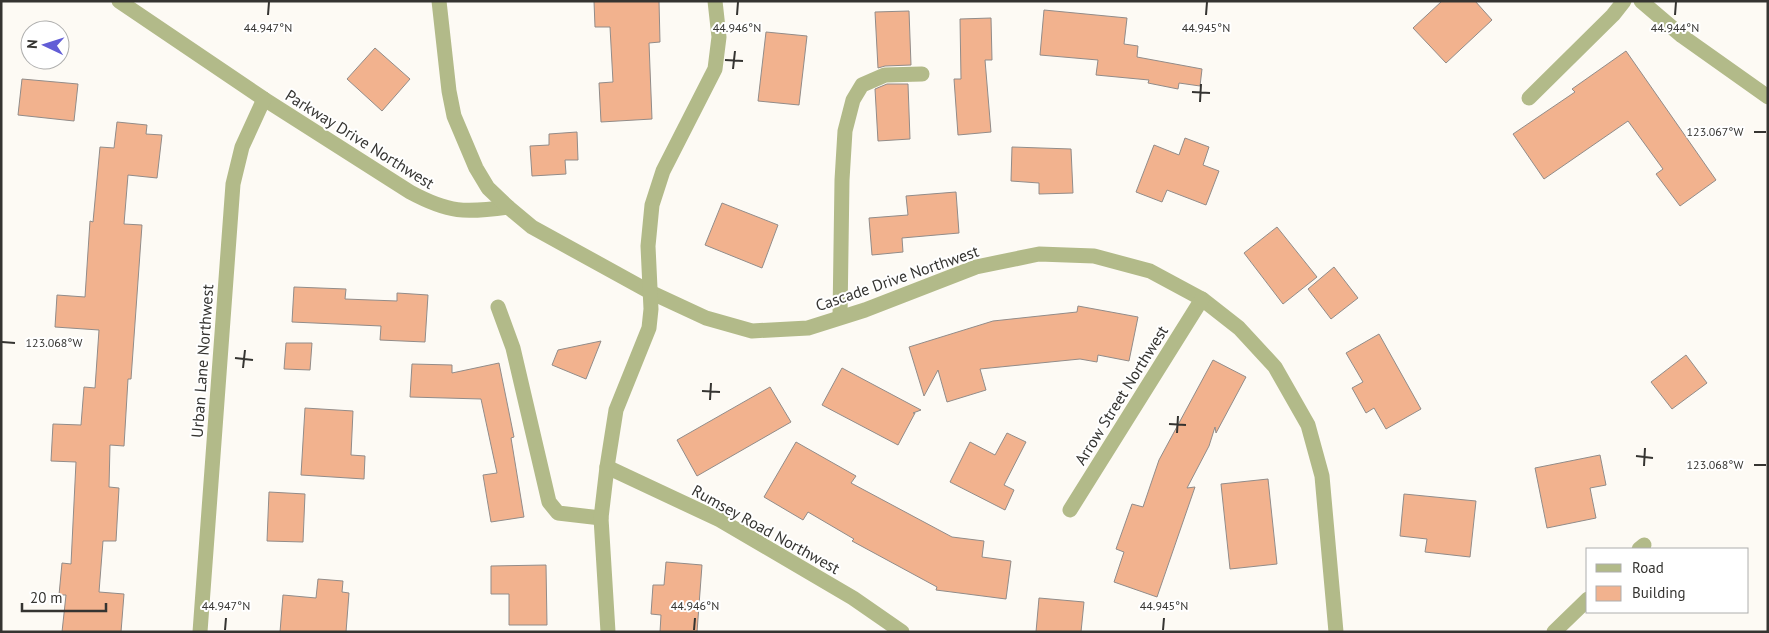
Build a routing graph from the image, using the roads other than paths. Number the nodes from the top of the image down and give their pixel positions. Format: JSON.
{"nodes":[{"id":1,"x":119,"y":1,"type":"edge"},
{"id":2,"x":440,"y":1,"type":"edge"},
{"id":3,"x":715,"y":1,"type":"edge"},
{"id":4,"x":1624,"y":1,"type":"edge"},
{"id":5,"x":1641,"y":1,"type":"edge"},
{"id":6,"x":922,"y":74,"type":"dead end"},
{"id":7,"x":1768,"y":97,"type":"edge"},
{"id":8,"x":1529,"y":98,"type":"dead end"},
{"id":9,"x":264,"y":99,"type":"junction"},
{"id":10,"x":508,"y":207,"type":"junction"},
{"id":11,"x":650,"y":292,"type":"junction"},
{"id":12,"x":1202,"y":299,"type":"junction"},
{"id":13,"x":498,"y":308,"type":"dead end"},
{"id":14,"x":840,"y":317,"type":"junction"},
{"id":15,"x":607,"y":467,"type":"junction"},
{"id":16,"x":1070,"y":510,"type":"dead end"},
{"id":17,"x":601,"y":518,"type":"junction"},
{"id":18,"x":1586,"y":601,"type":"edge"},
{"id":19,"x":200,"y":632,"type":"edge"},
{"id":20,"x":608,"y":632,"type":"edge"},
{"id":21,"x":902,"y":632,"type":"edge"},
{"id":22,"x":1336,"y":632,"type":"edge"},
{"id":23,"x":1554,"y":632,"type":"edge"}],
"edges":[{"from":1,"to":9,"type":"street","name":"Parkway Drive Northwest"},
{"from":2,"to":10,"type":"street"},
{"from":3,"to":11,"type":"street"},
{"from":4,"to":8,"type":"street"},
{"from":5,"to":7,"type":"street"},
{"from":6,"to":14,"type":"street"},
{"from":9,"to":10,"type":"street","name":"Parkway Drive Northwest"},
{"from":9,"to":19,"type":"street","name":"Urban Lane Northwest"},
{"from":10,"to":11,"type":"street"},
{"from":11,"to":14,"type":"street","name":"Cascade Drive Northwest"},
{"from":11,"to":15,"type":"street"},
{"from":12,"to":14,"type":"street","name":"Cascade Drive Northwest"},
{"from":12,"to":16,"type":"street","name":"Arrow Street Northwest"},
{"from":12,"to":22,"type":"street","name":"Cascade Drive Northwest"},
{"from":13,"to":17,"type":"street"},
{"from":15,"to":17,"type":"street"},
{"from":15,"to":21,"type":"street","name":"Rumsey Road Northwest"},
{"from":17,"to":20,"type":"street"},
{"from":18,"to":23,"type":"street"}]}
